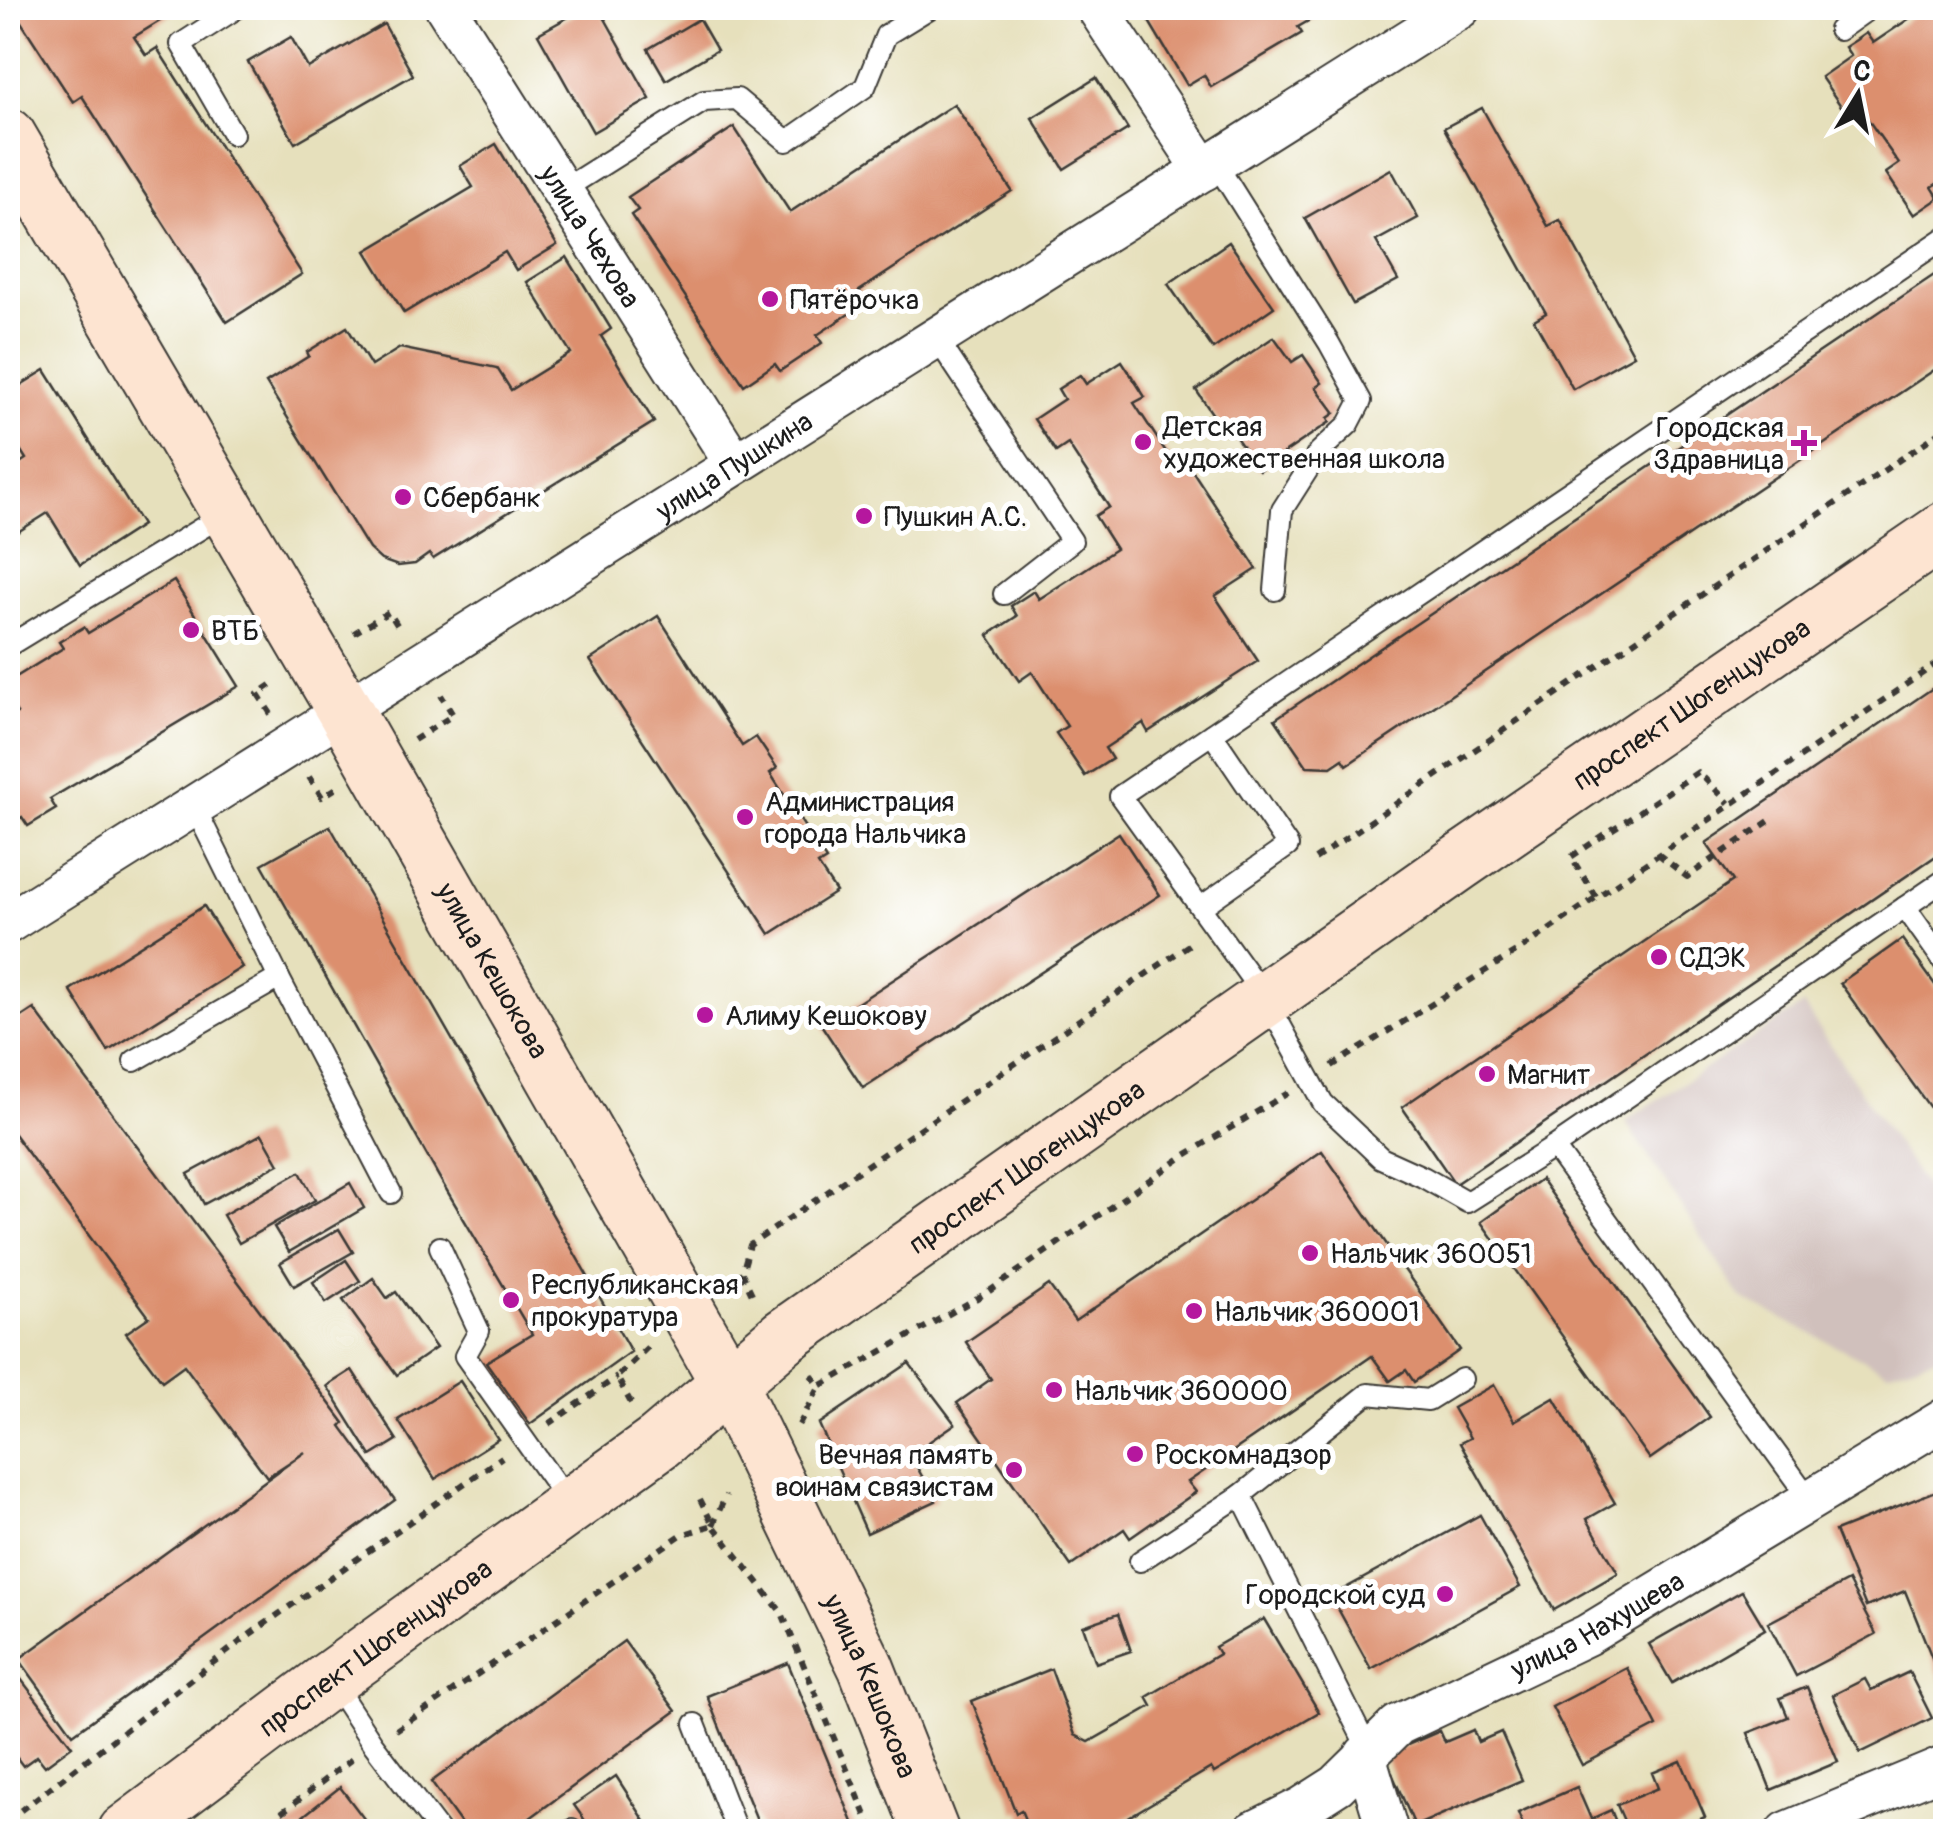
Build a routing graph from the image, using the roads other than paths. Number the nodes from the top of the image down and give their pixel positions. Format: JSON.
{"nodes":[{"id":1,"x":238,"y":8,"type":"edge"},
{"id":2,"x":446,"y":8,"type":"edge"},
{"id":3,"x":930,"y":8,"type":"edge"},
{"id":4,"x":1097,"y":8,"type":"edge"},
{"id":5,"x":1460,"y":8,"type":"edge"},
{"id":6,"x":1870,"y":8,"type":"edge"},
{"id":7,"x":1840,"y":30,"type":"dead end"},
{"id":8,"x":233,"y":134,"type":"dead end"},
{"id":9,"x":8,"y":136,"type":"edge"},
{"id":10,"x":1209,"y":166,"type":"junction"},
{"id":11,"x":561,"y":191,"type":"junction"},
{"id":12,"x":1946,"y":237,"type":"edge"},
{"id":13,"x":937,"y":338,"type":"junction"},
{"id":14,"x":736,"y":464,"type":"junction"},
{"id":15,"x":228,"y":512,"type":"junction"},
{"id":16,"x":1946,"y":529,"type":"edge"},
{"id":17,"x":1275,"y":590,"type":"dead end"},
{"id":18,"x":1004,"y":594,"type":"dead end"},
{"id":19,"x":8,"y":646,"type":"edge"},
{"id":20,"x":345,"y":711,"type":"junction"},
{"id":21,"x":1212,"y":734,"type":"junction"},
{"id":22,"x":194,"y":806,"type":"junction"},
{"id":23,"x":1946,"y":879,"type":"edge"},
{"id":24,"x":1201,"y":907,"type":"junction"},
{"id":25,"x":1905,"y":907,"type":"junction"},
{"id":26,"x":8,"y":923,"type":"edge"},
{"id":27,"x":1946,"y":966,"type":"edge"},
{"id":28,"x":279,"y":978,"type":"junction"},
{"id":29,"x":1266,"y":998,"type":"junction"},
{"id":30,"x":134,"y":1061,"type":"dead end"},
{"id":31,"x":1554,"y":1147,"type":"junction"},
{"id":32,"x":391,"y":1192,"type":"dead end"},
{"id":33,"x":440,"y":1247,"type":"dead end"},
{"id":34,"x":1462,"y":1380,"type":"dead end"},
{"id":35,"x":728,"y":1382,"type":"junction"},
{"id":36,"x":1946,"y":1418,"type":"edge"},
{"id":37,"x":1241,"y":1495,"type":"junction"},
{"id":38,"x":1810,"y":1500,"type":"junction"},
{"id":39,"x":570,"y":1505,"type":"junction"},
{"id":40,"x":1140,"y":1560,"type":"dead end"},
{"id":41,"x":330,"y":1678,"type":"junction"},
{"id":42,"x":696,"y":1724,"type":"dead end"},
{"id":43,"x":1367,"y":1753,"type":"junction"},
{"id":44,"x":1946,"y":1766,"type":"edge"},
{"id":45,"x":126,"y":1832,"type":"edge"},
{"id":46,"x":440,"y":1832,"type":"edge"},
{"id":47,"x":737,"y":1832,"type":"edge"},
{"id":48,"x":932,"y":1832,"type":"edge"},
{"id":49,"x":1252,"y":1832,"type":"edge"},
{"id":50,"x":1388,"y":1832,"type":"edge"},
{"id":51,"x":1787,"y":1832,"type":"edge"}],
"edges":[{"from":1,"to":8,"type":"lane"},
{"from":2,"to":11,"type":"street","name":"улица Чехова"},
{"from":3,"to":11,"type":"lane"},
{"from":4,"to":10,"type":"street"},
{"from":5,"to":10,"type":"street","name":"улица Пушкина"},
{"from":6,"to":7,"type":"lane"},
{"from":9,"to":15,"type":"main road","name":"улица Кешокова"},
{"from":10,"to":13,"type":"street","name":"улица Пушкина"},
{"from":10,"to":17,"type":"lane"},
{"from":11,"to":14,"type":"street","name":"улица Чехова"},
{"from":12,"to":21,"type":"lane"},
{"from":13,"to":14,"type":"street","name":"улица Пушкина"},
{"from":13,"to":18,"type":"lane"},
{"from":14,"to":20,"type":"street","name":"улица Пушкина"},
{"from":15,"to":19,"type":"lane"},
{"from":15,"to":20,"type":"main road","name":"улица Кешокова"},
{"from":16,"to":29,"type":"main road","name":"проспект Шогенцукова"},
{"from":20,"to":22,"type":"street","name":"улица Пушкина"},
{"from":20,"to":35,"type":"main road","name":"улица Кешокова"},
{"from":21,"to":24,"type":"lane"},
{"from":21,"to":24,"type":"lane"},
{"from":22,"to":26,"type":"street","name":"улица Пушкина"},
{"from":22,"to":28,"type":"lane"},
{"from":23,"to":25,"type":"lane"},
{"from":24,"to":29,"type":"lane"},
{"from":25,"to":27,"type":"lane"},
{"from":25,"to":31,"type":"lane"},
{"from":28,"to":30,"type":"lane"},
{"from":28,"to":32,"type":"lane"},
{"from":29,"to":31,"type":"lane"},
{"from":29,"to":35,"type":"main road","name":"проспект Шогенцукова"},
{"from":31,"to":38,"type":"lane"},
{"from":33,"to":39,"type":"lane"},
{"from":34,"to":37,"type":"lane"},
{"from":35,"to":39,"type":"main road","name":"проспект Шогенцукова"},
{"from":35,"to":48,"type":"main road","name":"улица Кешокова"},
{"from":36,"to":38,"type":"street","name":"улица Нахушева"},
{"from":37,"to":40,"type":"lane"},
{"from":37,"to":43,"type":"lane"},
{"from":38,"to":43,"type":"street","name":"улица Нахушева"},
{"from":39,"to":41,"type":"main road","name":"проспект Шогенцукова"},
{"from":41,"to":45,"type":"main road","name":"проспект Шогенцукова"},
{"from":41,"to":46,"type":"lane"},
{"from":42,"to":47,"type":"lane"},
{"from":43,"to":49,"type":"street","name":"улица Нахушева"},
{"from":43,"to":50,"type":"street"},
{"from":44,"to":51,"type":"street"}]}
